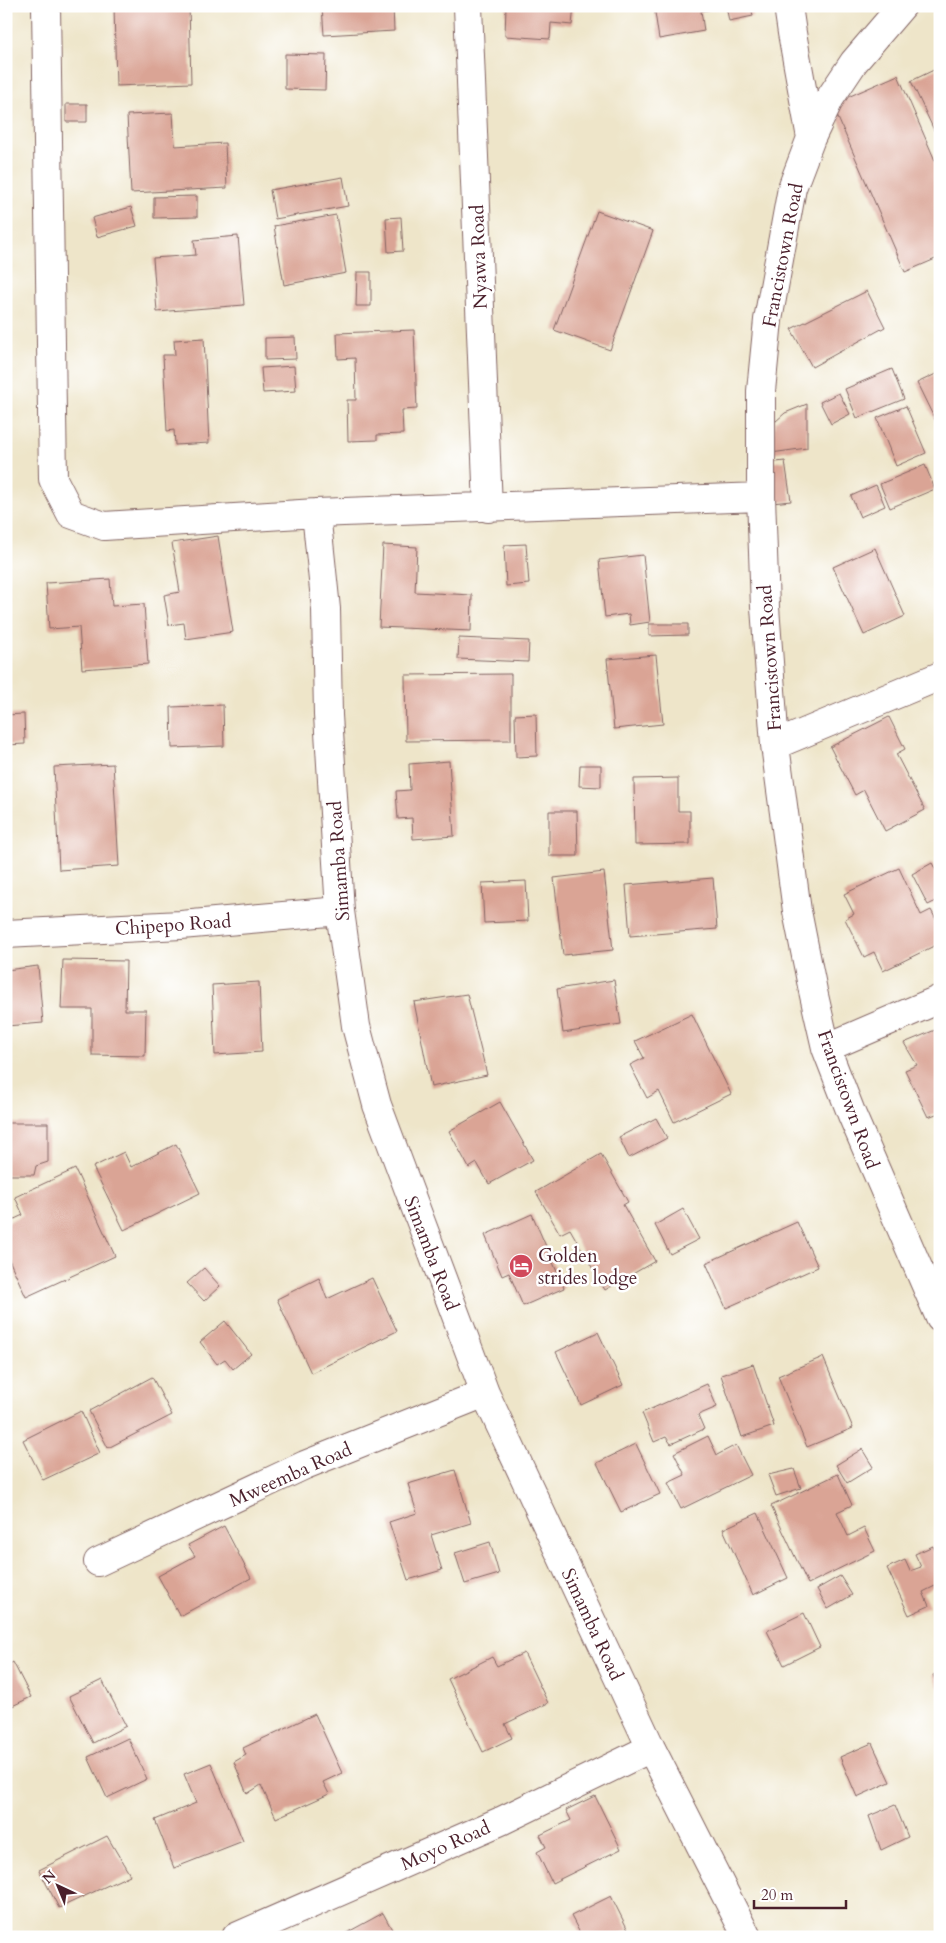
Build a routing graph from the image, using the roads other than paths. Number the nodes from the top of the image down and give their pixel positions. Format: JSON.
{"nodes":[{"id":1,"x":46,"y":6,"type":"edge"},
{"id":2,"x":468,"y":6,"type":"edge"},
{"id":3,"x":788,"y":6,"type":"edge"},
{"id":4,"x":902,"y":6,"type":"edge"},
{"id":5,"x":811,"y":138,"type":"junction"},
{"id":6,"x":760,"y":497,"type":"junction"},
{"id":7,"x":488,"y":508,"type":"junction"},
{"id":8,"x":316,"y":513,"type":"junction"},
{"id":9,"x":940,"y":676,"type":"edge"},
{"id":10,"x":775,"y":745,"type":"junction"},
{"id":11,"x":340,"y":911,"type":"junction"},
{"id":12,"x":6,"y":934,"type":"edge"},
{"id":13,"x":940,"y":999,"type":"edge"},
{"id":14,"x":826,"y":1048,"type":"junction"},
{"id":15,"x":940,"y":1318,"type":"edge"},
{"id":16,"x":485,"y":1393,"type":"junction"},
{"id":17,"x":98,"y":1562,"type":"dead end"},
{"id":18,"x":651,"y":1748,"type":"junction"},
{"id":19,"x":236,"y":1937,"type":"edge"},
{"id":20,"x":747,"y":1937,"type":"edge"}],
"edges":[{"from":1,"to":8,"type":"street"},
{"from":2,"to":7,"type":"street","name":"Nyawa Road"},
{"from":3,"to":5,"type":"street"},
{"from":4,"to":5,"type":"street","name":"Francistown Road"},
{"from":5,"to":6,"type":"street","name":"Francistown Road"},
{"from":6,"to":7,"type":"street"},
{"from":6,"to":10,"type":"street","name":"Francistown Road"},
{"from":7,"to":8,"type":"street"},
{"from":8,"to":11,"type":"street","name":"Simamba Road"},
{"from":9,"to":10,"type":"street"},
{"from":10,"to":14,"type":"street","name":"Francistown Road"},
{"from":11,"to":12,"type":"street","name":"Chipepo Road"},
{"from":11,"to":16,"type":"street","name":"Simamba Road"},
{"from":13,"to":14,"type":"street"},
{"from":14,"to":15,"type":"street","name":"Francistown Road"},
{"from":16,"to":17,"type":"street","name":"Mweemba Road"},
{"from":16,"to":18,"type":"street","name":"Simamba Road"},
{"from":18,"to":19,"type":"street","name":"Moyo Road"},
{"from":18,"to":20,"type":"street","name":"Simamba Road"}]}
